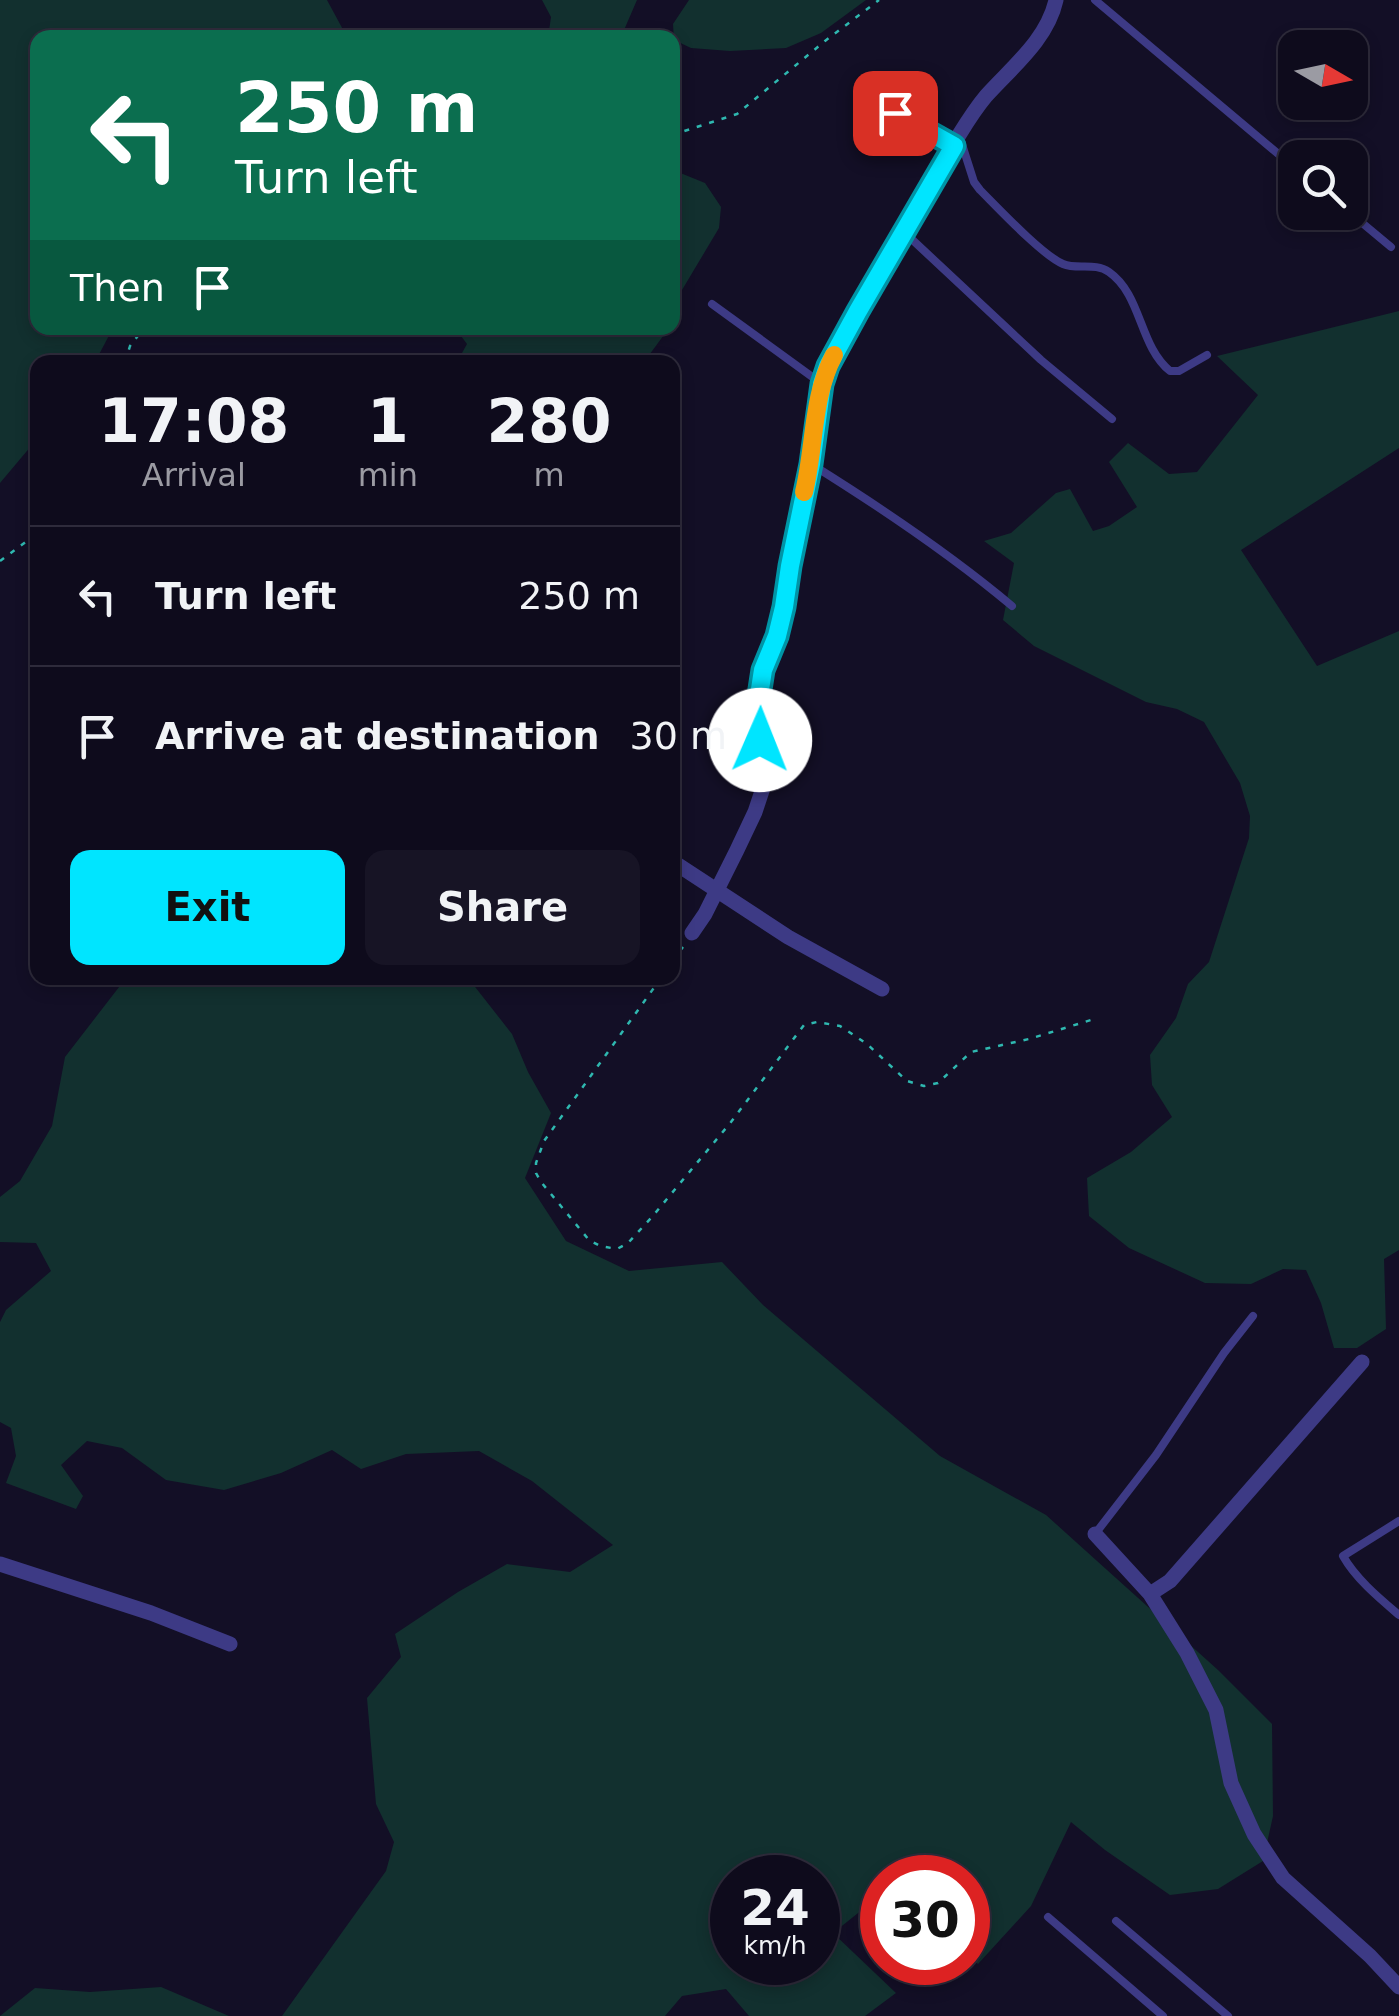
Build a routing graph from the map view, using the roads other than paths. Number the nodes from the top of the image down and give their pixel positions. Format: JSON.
{"nodes":[{"id":1,"x":1056,"y":0,"type":"edge"},
{"id":2,"x":1095,"y":0,"type":"edge"},
{"id":3,"x":880,"y":91,"type":"dead end"},
{"id":4,"x":956,"y":141,"type":"junction"},
{"id":5,"x":1278,"y":154,"type":"edge"},
{"id":6,"x":1368,"y":228,"type":"edge"},
{"id":7,"x":904,"y":232,"type":"junction"},
{"id":8,"x":1391,"y":248,"type":"dead end"},
{"id":9,"x":712,"y":304,"type":"dead end"},
{"id":10,"x":1207,"y":355,"type":"dead end"},
{"id":11,"x":822,"y":384,"type":"junction"},
{"id":12,"x":1112,"y":419,"type":"dead end"},
{"id":13,"x":811,"y":464,"type":"junction"},
{"id":14,"x":1012,"y":606,"type":"dead end"},
{"id":15,"x":680,"y":866,"type":"edge"},
{"id":16,"x":717,"y":890,"type":"junction"},
{"id":17,"x":692,"y":933,"type":"dead end"},
{"id":18,"x":882,"y":989,"type":"dead end"},
{"id":19,"x":1254,"y":1316,"type":"dead end"},
{"id":20,"x":1362,"y":1362,"type":"dead end"},
{"id":21,"x":1399,"y":1520,"type":"edge"},
{"id":22,"x":1095,"y":1534,"type":"joint"},
{"id":23,"x":0,"y":1564,"type":"edge"},
{"id":24,"x":1150,"y":1594,"type":"junction"},
{"id":25,"x":1399,"y":1615,"type":"edge"},
{"id":26,"x":230,"y":1644,"type":"dead end"},
{"id":27,"x":1048,"y":1917,"type":"dead end"},
{"id":28,"x":1116,"y":1921,"type":"dead end"},
{"id":29,"x":1399,"y":1987,"type":"edge"},
{"id":30,"x":1163,"y":2016,"type":"edge"},
{"id":31,"x":1228,"y":2016,"type":"edge"}],
"edges":[{"from":1,"to":4,"type":"street"},
{"from":2,"to":5,"type":"lane"},
{"from":3,"to":4,"type":"lane"},
{"from":4,"to":7,"type":"street"},
{"from":4,"to":10,"type":"lane"},
{"from":6,"to":8,"type":"lane"},
{"from":7,"to":11,"type":"street"},
{"from":7,"to":12,"type":"lane"},
{"from":9,"to":11,"type":"lane"},
{"from":11,"to":13,"type":"street"},
{"from":13,"to":14,"type":"lane"},
{"from":13,"to":16,"type":"street"},
{"from":15,"to":16,"type":"street"},
{"from":16,"to":17,"type":"street"},
{"from":16,"to":18,"type":"street"},
{"from":19,"to":22,"type":"lane"},
{"from":20,"to":24,"type":"street"},
{"from":21,"to":25,"type":"lane"},
{"from":22,"to":24,"type":"street"},
{"from":23,"to":26,"type":"street"},
{"from":24,"to":29,"type":"street"},
{"from":27,"to":30,"type":"lane"},
{"from":28,"to":31,"type":"lane"}]}
